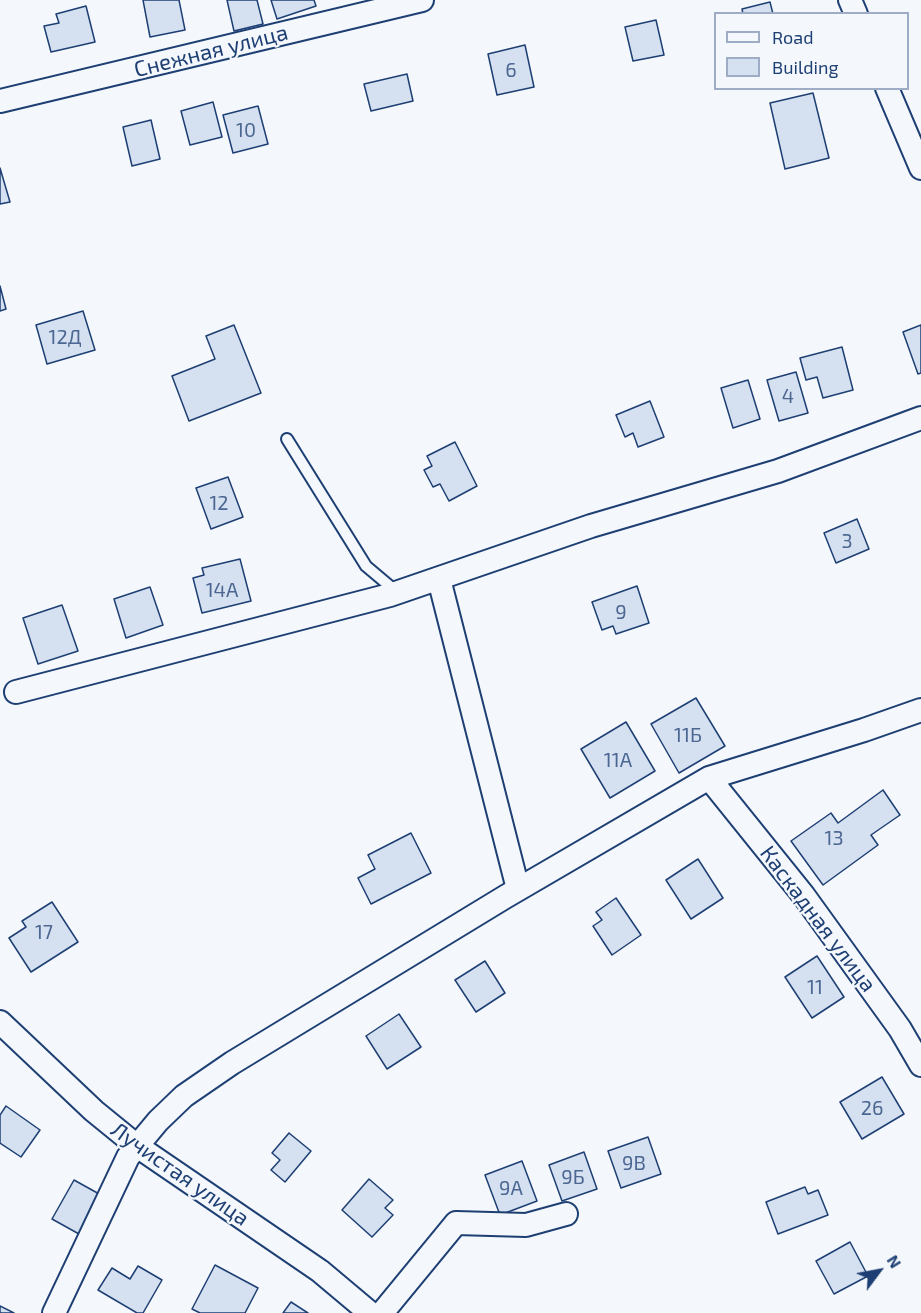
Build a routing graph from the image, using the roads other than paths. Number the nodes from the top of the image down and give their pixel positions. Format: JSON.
{"nodes":[{"id":1,"x":422,"y":0,"type":"edge"},
{"id":2,"x":888,"y":90,"type":"edge"},
{"id":3,"x":0,"y":101,"type":"edge"},
{"id":4,"x":921,"y":168,"type":"edge"},
{"id":5,"x":921,"y":418,"type":"edge"},
{"id":6,"x":287,"y":439,"type":"dead end"},
{"id":7,"x":439,"y":579,"type":"junction"},
{"id":8,"x":398,"y":593,"type":"junction"},
{"id":9,"x":16,"y":692,"type":"dead end"},
{"id":10,"x":921,"y":710,"type":"edge"},
{"id":11,"x":709,"y":778,"type":"junction"},
{"id":12,"x":518,"y":890,"type":"junction"},
{"id":13,"x":0,"y":1022,"type":"edge"},
{"id":14,"x":921,"y":1065,"type":"edge"},
{"id":15,"x":137,"y":1146,"type":"junction"},
{"id":16,"x":566,"y":1214,"type":"dead end"},
{"id":17,"x":54,"y":1313,"type":"edge"},
{"id":18,"x":370,"y":1313,"type":"edge"},
{"id":19,"x":382,"y":1313,"type":"edge"}],
"edges":[{"from":1,"to":3,"type":"street","name":"Снежная улица"},
{"from":2,"to":4,"type":"street"},
{"from":5,"to":7,"type":"street"},
{"from":6,"to":8,"type":"lane"},
{"from":7,"to":8,"type":"street"},
{"from":7,"to":12,"type":"street"},
{"from":8,"to":9,"type":"street"},
{"from":10,"to":11,"type":"street"},
{"from":11,"to":12,"type":"street"},
{"from":11,"to":14,"type":"street","name":"Каскадная улица"},
{"from":12,"to":15,"type":"street"},
{"from":13,"to":15,"type":"street","name":"Лучистая улица"},
{"from":15,"to":17,"type":"street"},
{"from":15,"to":18,"type":"street","name":"Лучистая улица"},
{"from":16,"to":19,"type":"street"}]}
